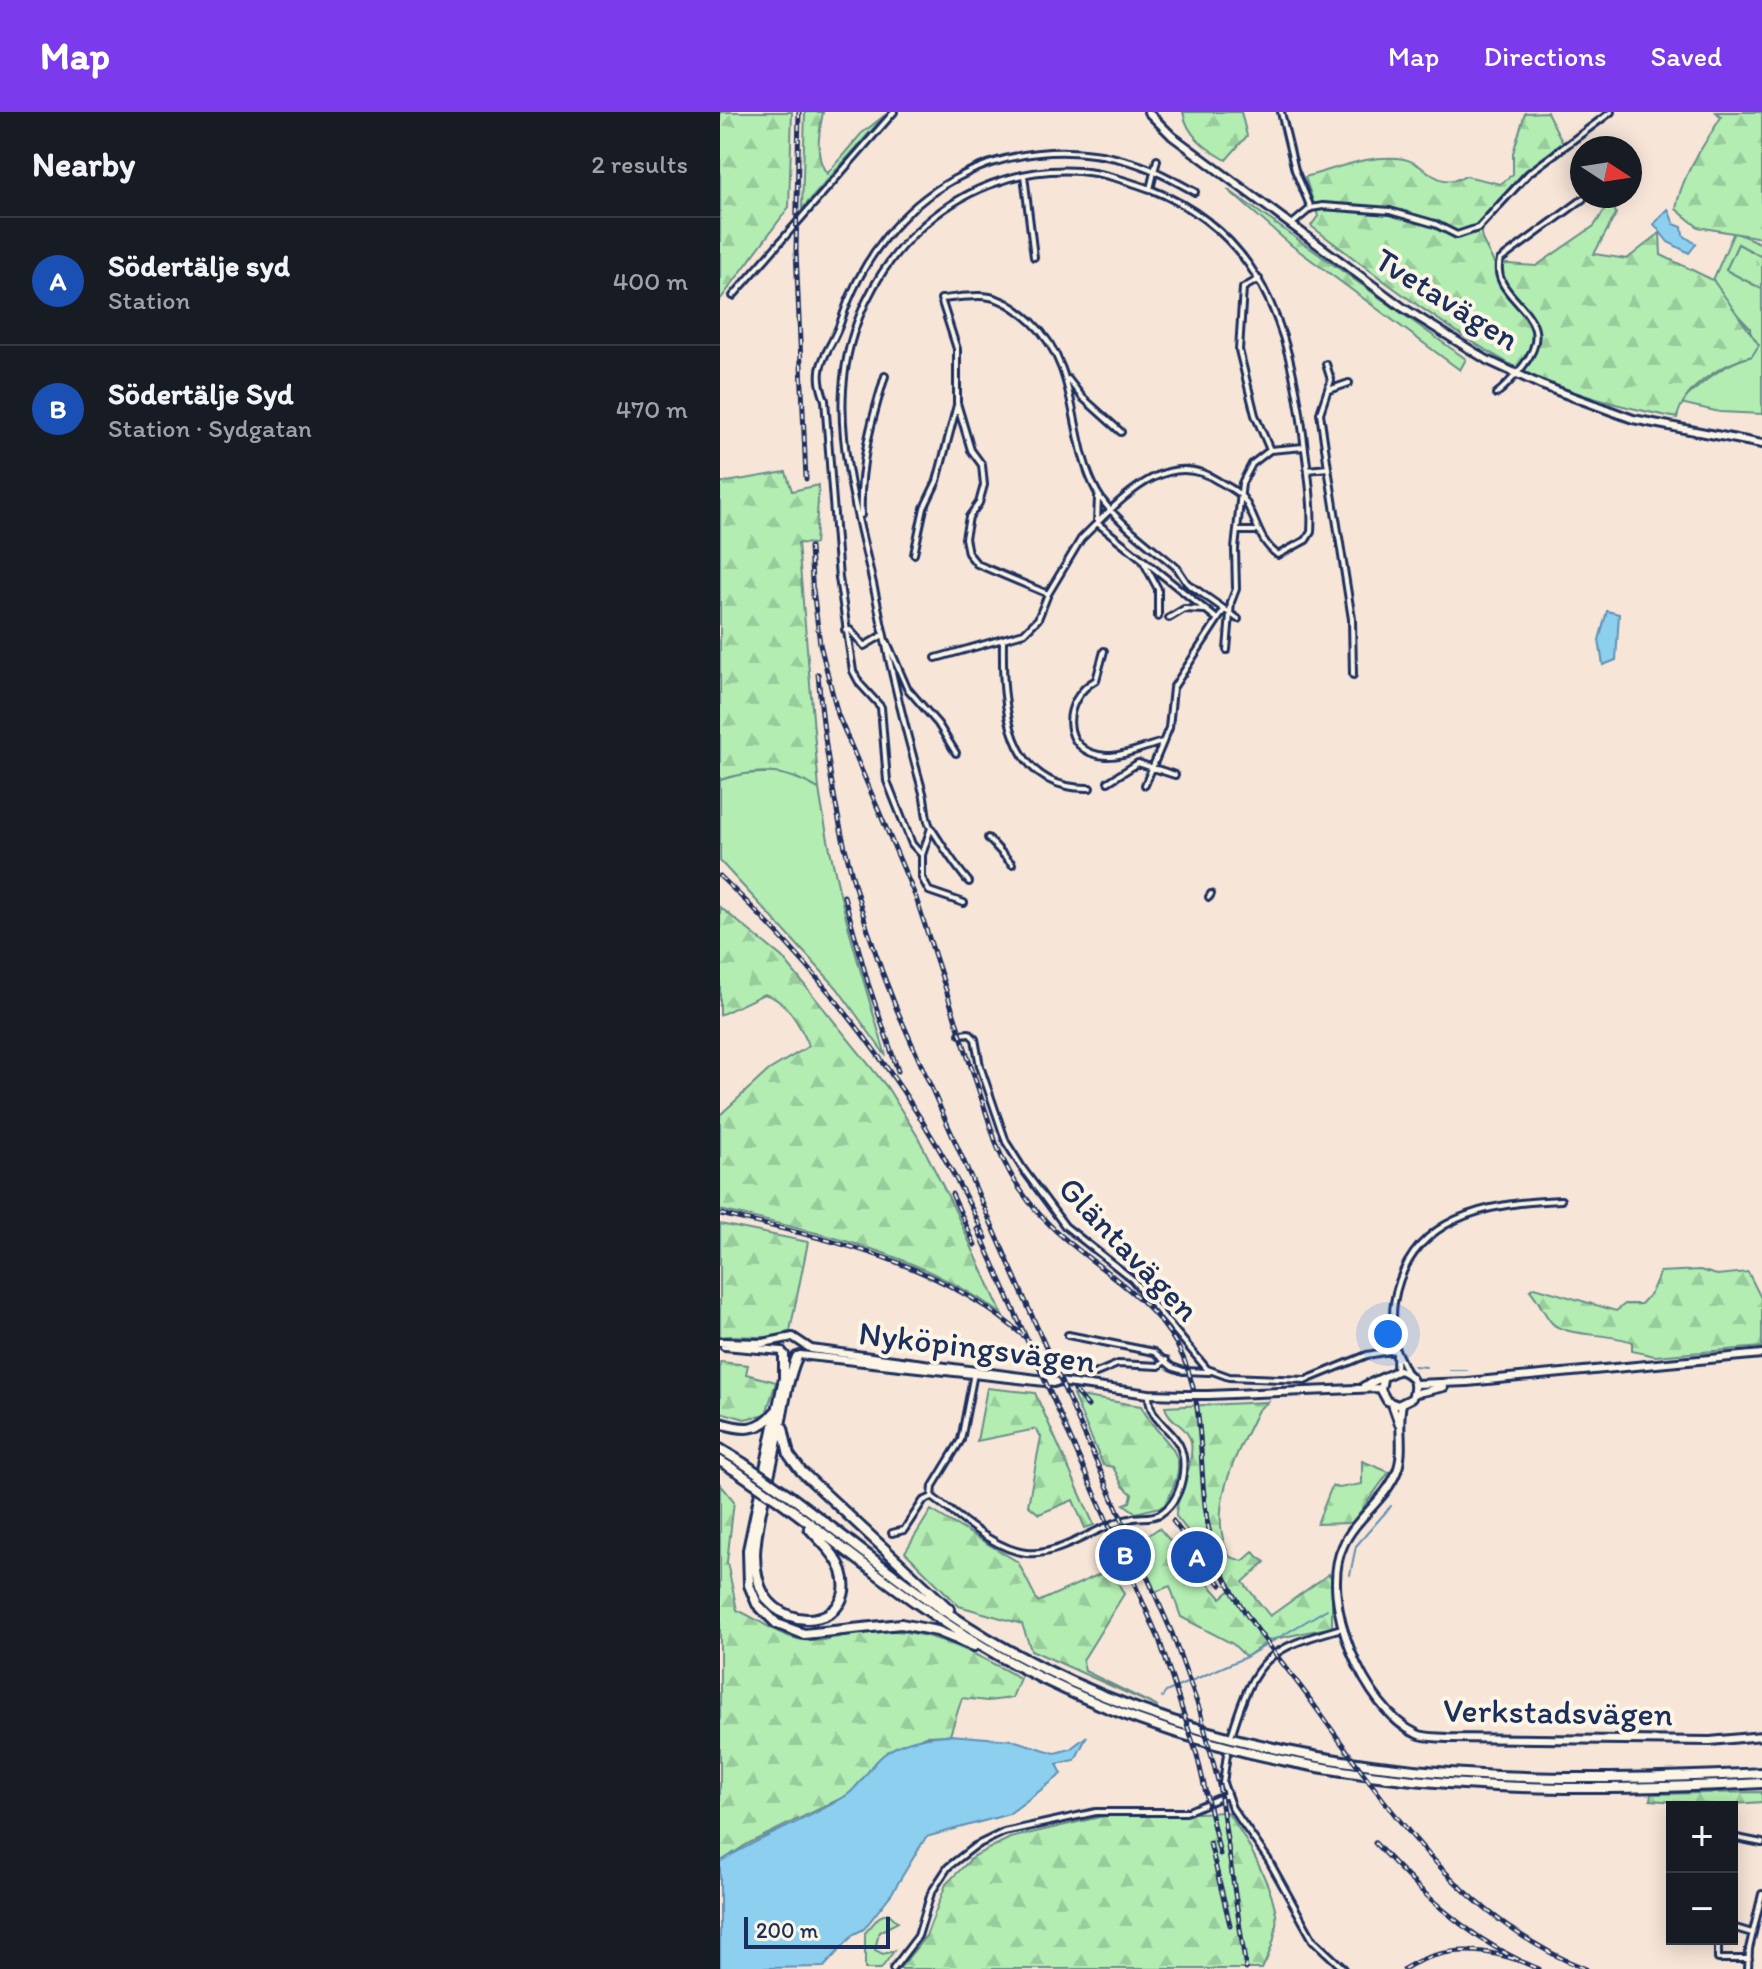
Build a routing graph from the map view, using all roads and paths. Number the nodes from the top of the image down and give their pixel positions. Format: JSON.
{"nodes":[{"id":1,"x":894,"y":112,"type":"edge"},
{"id":2,"x":1148,"y":112,"type":"edge"},
{"id":3,"x":1281,"y":112,"type":"edge"},
{"id":4,"x":1611,"y":112,"type":"edge"},
{"id":5,"x":1157,"y":160,"type":"dead end"},
{"id":6,"x":1156,"y":172,"type":"junction"},
{"id":7,"x":1024,"y":175,"type":"junction"},
{"id":8,"x":1150,"y":189,"type":"junction"},
{"id":9,"x":1195,"y":192,"type":"dead end"},
{"id":10,"x":1311,"y":208,"type":"junction"},
{"id":11,"x":1571,"y":208,"type":"edge"},
{"id":12,"x":1291,"y":225,"type":"junction"},
{"id":13,"x":1034,"y":257,"type":"dead end"},
{"id":14,"x":1259,"y":279,"type":"junction"},
{"id":15,"x":733,"y":296,"type":"dead end"},
{"id":16,"x":1326,"y":364,"type":"dead end"},
{"id":17,"x":1517,"y":374,"type":"junction"},
{"id":18,"x":885,"y":376,"type":"dead end"},
{"id":19,"x":1066,"y":377,"type":"junction"},
{"id":20,"x":1349,"y":383,"type":"dead end"},
{"id":21,"x":1329,"y":390,"type":"junction"},
{"id":22,"x":1496,"y":394,"type":"dead end"},
{"id":23,"x":957,"y":403,"type":"junction"},
{"id":24,"x":1121,"y":432,"type":"dead end"},
{"id":25,"x":1762,"y":444,"type":"edge"},
{"id":26,"x":1304,"y":447,"type":"junction"},
{"id":27,"x":1270,"y":450,"type":"junction"},
{"id":28,"x":1328,"y":468,"type":"junction"},
{"id":29,"x":1307,"y":470,"type":"junction"},
{"id":30,"x":1098,"y":495,"type":"junction"},
{"id":31,"x":1242,"y":497,"type":"junction"},
{"id":32,"x":1111,"y":509,"type":"junction"},
{"id":33,"x":1097,"y":523,"type":"junction"},
{"id":34,"x":862,"y":527,"type":"junction"},
{"id":35,"x":1239,"y":531,"type":"junction"},
{"id":36,"x":1257,"y":532,"type":"junction"},
{"id":37,"x":914,"y":554,"type":"dead end"},
{"id":38,"x":1140,"y":556,"type":"junction"},
{"id":39,"x":1048,"y":594,"type":"junction"},
{"id":40,"x":1231,"y":602,"type":"junction"},
{"id":41,"x":1207,"y":610,"type":"junction"},
{"id":42,"x":1224,"y":610,"type":"junction"},
{"id":43,"x":1229,"y":614,"type":"junction"},
{"id":44,"x":1158,"y":617,"type":"dead end"},
{"id":45,"x":1169,"y":618,"type":"dead end"},
{"id":46,"x":1216,"y":618,"type":"junction"},
{"id":47,"x":1238,"y":619,"type":"dead end"},
{"id":48,"x":845,"y":630,"type":"junction"},
{"id":49,"x":884,"y":634,"type":"junction"},
{"id":50,"x":1003,"y":641,"type":"junction"},
{"id":51,"x":1227,"y":650,"type":"dead end"},
{"id":52,"x":1104,"y":651,"type":"dead end"},
{"id":53,"x":936,"y":658,"type":"dead end"},
{"id":54,"x":1353,"y":675,"type":"dead end"},
{"id":55,"x":1163,"y":742,"type":"junction"},
{"id":56,"x":956,"y":753,"type":"dead end"},
{"id":57,"x":1151,"y":765,"type":"junction"},
{"id":58,"x":1175,"y":775,"type":"dead end"},
{"id":59,"x":1108,"y":782,"type":"dead end"},
{"id":60,"x":1145,"y":785,"type":"dead end"},
{"id":61,"x":1090,"y":788,"type":"dead end"},
{"id":62,"x":931,"y":828,"type":"junction"},
{"id":63,"x":988,"y":838,"type":"dead end"},
{"id":64,"x":922,"y":855,"type":"junction"},
{"id":65,"x":1012,"y":864,"type":"dead end"},
{"id":66,"x":969,"y":882,"type":"dead end"},
{"id":67,"x":964,"y":903,"type":"dead end"},
{"id":68,"x":960,"y":1034,"type":"dead end"},
{"id":69,"x":1561,"y":1200,"type":"dead end"},
{"id":70,"x":1068,"y":1335,"type":"dead end"},
{"id":71,"x":785,"y":1340,"type":"junction"},
{"id":72,"x":720,"y":1344,"type":"edge"},
{"id":73,"x":803,"y":1346,"type":"junction"},
{"id":74,"x":1396,"y":1350,"type":"junction"},
{"id":75,"x":783,"y":1353,"type":"junction"},
{"id":76,"x":1762,"y":1354,"type":"edge"},
{"id":77,"x":798,"y":1356,"type":"junction"},
{"id":78,"x":1166,"y":1360,"type":"junction"},
{"id":79,"x":1396,"y":1370,"type":"junction"},
{"id":80,"x":1211,"y":1371,"type":"junction"},
{"id":81,"x":974,"y":1372,"type":"junction"},
{"id":82,"x":1407,"y":1373,"type":"junction"},
{"id":83,"x":1094,"y":1374,"type":"dead end"},
{"id":84,"x":1383,"y":1379,"type":"junction"},
{"id":85,"x":1467,"y":1382,"type":"junction"},
{"id":86,"x":1415,"y":1384,"type":"junction"},
{"id":87,"x":1360,"y":1387,"type":"junction"},
{"id":88,"x":1381,"y":1388,"type":"junction"},
{"id":89,"x":1149,"y":1394,"type":"junction"},
{"id":90,"x":1413,"y":1394,"type":"junction"},
{"id":91,"x":1392,"y":1404,"type":"junction"},
{"id":92,"x":1402,"y":1404,"type":"junction"},
{"id":93,"x":778,"y":1408,"type":"junction"},
{"id":94,"x":782,"y":1417,"type":"junction"},
{"id":95,"x":720,"y":1423,"type":"edge"},
{"id":96,"x":1400,"y":1428,"type":"junction"},
{"id":97,"x":720,"y":1449,"type":"edge"},
{"id":98,"x":720,"y":1461,"type":"edge"},
{"id":99,"x":932,"y":1497,"type":"junction"},
{"id":100,"x":792,"y":1510,"type":"junction"},
{"id":101,"x":892,"y":1533,"type":"dead end"},
{"id":102,"x":1342,"y":1628,"type":"junction"},
{"id":103,"x":974,"y":1630,"type":"junction"},
{"id":104,"x":999,"y":1656,"type":"junction"},
{"id":105,"x":1232,"y":1733,"type":"dead end"},
{"id":106,"x":1762,"y":1736,"type":"edge"},
{"id":107,"x":1227,"y":1754,"type":"dead end"},
{"id":108,"x":1762,"y":1773,"type":"edge"},
{"id":109,"x":1762,"y":1783,"type":"edge"},
{"id":110,"x":1226,"y":1795,"type":"junction"},
{"id":111,"x":1738,"y":1838,"type":"edge"},
{"id":112,"x":1762,"y":1843,"type":"edge"},
{"id":113,"x":1762,"y":1894,"type":"edge"},
{"id":114,"x":1738,"y":1929,"type":"edge"},
{"id":115,"x":1752,"y":1933,"type":"junction"},
{"id":116,"x":1718,"y":1945,"type":"edge"},
{"id":117,"x":1749,"y":1959,"type":"junction"},
{"id":118,"x":893,"y":1969,"type":"edge"},
{"id":119,"x":1344,"y":1969,"type":"edge"},
{"id":120,"x":1748,"y":1969,"type":"edge"}],
"edges":[{"from":1,"to":15,"type":"street"},
{"from":2,"to":12,"type":"main road","name":"Tvetavägen"},
{"from":3,"to":10,"type":"street"},
{"from":4,"to":10,"type":"street"},
{"from":5,"to":6,"type":"street"},
{"from":6,"to":8,"type":"street"},
{"from":6,"to":9,"type":"street"},
{"from":6,"to":48,"type":"street"},
{"from":7,"to":8,"type":"street"},
{"from":7,"to":13,"type":"street"},
{"from":7,"to":34,"type":"street"},
{"from":8,"to":14,"type":"street"},
{"from":10,"to":12,"type":"street"},
{"from":11,"to":17,"type":"street"},
{"from":12,"to":17,"type":"main road","name":"Tvetavägen"},
{"from":14,"to":26,"type":"street"},
{"from":14,"to":27,"type":"street"},
{"from":16,"to":21,"type":"street"},
{"from":17,"to":22,"type":"street"},
{"from":17,"to":25,"type":"main road","name":"Tvetavägen"},
{"from":18,"to":34,"type":"street"},
{"from":19,"to":23,"type":"street"},
{"from":19,"to":24,"type":"street"},
{"from":19,"to":30,"type":"street"},
{"from":20,"to":21,"type":"street"},
{"from":21,"to":28,"type":"street"},
{"from":23,"to":37,"type":"street"},
{"from":23,"to":39,"type":"street"},
{"from":26,"to":27,"type":"street"},
{"from":26,"to":29,"type":"street"},
{"from":27,"to":31,"type":"street"},
{"from":28,"to":29,"type":"street"},
{"from":28,"to":54,"type":"street"},
{"from":29,"to":36,"type":"street"},
{"from":30,"to":32,"type":"street"},
{"from":30,"to":33,"type":"street"},
{"from":31,"to":32,"type":"street"},
{"from":31,"to":35,"type":"street"},
{"from":31,"to":36,"type":"street"},
{"from":32,"to":33,"type":"street"},
{"from":32,"to":42,"type":"street"},
{"from":33,"to":38,"type":"street"},
{"from":33,"to":39,"type":"street"},
{"from":34,"to":49,"type":"street"},
{"from":35,"to":36,"type":"street"},
{"from":35,"to":40,"type":"street"},
{"from":38,"to":41,"type":"street"},
{"from":38,"to":44,"type":"street"},
{"from":39,"to":50,"type":"street"},
{"from":40,"to":42,"type":"street"},
{"from":40,"to":43,"type":"street"},
{"from":41,"to":45,"type":"street"},
{"from":41,"to":46,"type":"street"},
{"from":42,"to":43,"type":"street"},
{"from":42,"to":46,"type":"street"},
{"from":43,"to":47,"type":"street"},
{"from":43,"to":51,"type":"street"},
{"from":46,"to":55,"type":"street"},
{"from":48,"to":49,"type":"street"},
{"from":48,"to":64,"type":"street"},
{"from":49,"to":56,"type":"street"},
{"from":49,"to":62,"type":"street"},
{"from":50,"to":53,"type":"street"},
{"from":50,"to":61,"type":"street"},
{"from":52,"to":55,"type":"street"},
{"from":55,"to":57,"type":"street"},
{"from":57,"to":58,"type":"street"},
{"from":57,"to":59,"type":"street"},
{"from":57,"to":60,"type":"street"},
{"from":62,"to":64,"type":"street"},
{"from":62,"to":66,"type":"street"},
{"from":63,"to":65,"type":"street"},
{"from":64,"to":67,"type":"street"},
{"from":68,"to":80,"type":"street","name":"Gläntavägen"},
{"from":69,"to":74,"type":"street"},
{"from":70,"to":78,"type":"street"},
{"from":71,"to":72,"type":"main road"},
{"from":71,"to":73,"type":"main road","name":"Nyköpingsvägen"},
{"from":71,"to":75,"type":"main road"},
{"from":72,"to":75,"type":"main road"},
{"from":73,"to":77,"type":"main road"},
{"from":73,"to":81,"type":"main road","name":"Nyköpingsvägen"},
{"from":74,"to":79,"type":"street"},
{"from":74,"to":80,"type":"street"},
{"from":74,"to":82,"type":"street"},
{"from":75,"to":77,"type":"main road","name":"Nyköpingsvägen"},
{"from":75,"to":93,"type":"highway"},
{"from":76,"to":85,"type":"main road"},
{"from":77,"to":81,"type":"main road","name":"Nyköpingsvägen"},
{"from":77,"to":94,"type":"highway"},
{"from":78,"to":80,"type":"street"},
{"from":78,"to":83,"type":"street"},
{"from":79,"to":82,"type":"main road"},
{"from":79,"to":84,"type":"main road"},
{"from":81,"to":89,"type":"main road","name":"Nyköpingsvägen"},
{"from":81,"to":99,"type":"street"},
{"from":82,"to":86,"type":"main road"},
{"from":84,"to":87,"type":"main road","name":"Nyköpingsvägen"},
{"from":84,"to":88,"type":"main road"},
{"from":85,"to":86,"type":"main road"},
{"from":85,"to":90,"type":"main road"},
{"from":86,"to":90,"type":"main road"},
{"from":87,"to":88,"type":"main road","name":"Nyköpingsvägen"},
{"from":87,"to":89,"type":"main road","name":"Nyköpingsvägen","bridge":true},
{"from":88,"to":91,"type":"main road"},
{"from":89,"to":99,"type":"street"},
{"from":90,"to":92,"type":"main road"},
{"from":91,"to":92,"type":"main road"},
{"from":91,"to":96,"type":"main road","name":"Verkstadsvägen"},
{"from":92,"to":96,"type":"main road","name":"Verkstadsvägen"},
{"from":93,"to":95,"type":"highway"},
{"from":93,"to":104,"type":"highway"},
{"from":94,"to":100,"type":"highway"},
{"from":94,"to":103,"type":"highway"},
{"from":96,"to":102,"type":"main road","name":"Verkstadsvägen"},
{"from":97,"to":103,"type":"highway","bridge":true},
{"from":98,"to":100,"type":"highway","bridge":true},
{"from":99,"to":101,"type":"street"},
{"from":100,"to":104,"type":"highway"},
{"from":102,"to":105,"type":"street"},
{"from":102,"to":106,"type":"main road","name":"Verkstadsvägen"},
{"from":103,"to":108,"type":"highway"},
{"from":104,"to":109,"type":"highway"},
{"from":107,"to":110,"type":"street"},
{"from":110,"to":118,"type":"street"},
{"from":110,"to":119,"type":"street"},
{"from":111,"to":112,"type":"street"},
{"from":113,"to":115,"type":"street"},
{"from":114,"to":115,"type":"street"},
{"from":115,"to":117,"type":"street"},
{"from":116,"to":117,"type":"street"},
{"from":117,"to":120,"type":"street"}]}
